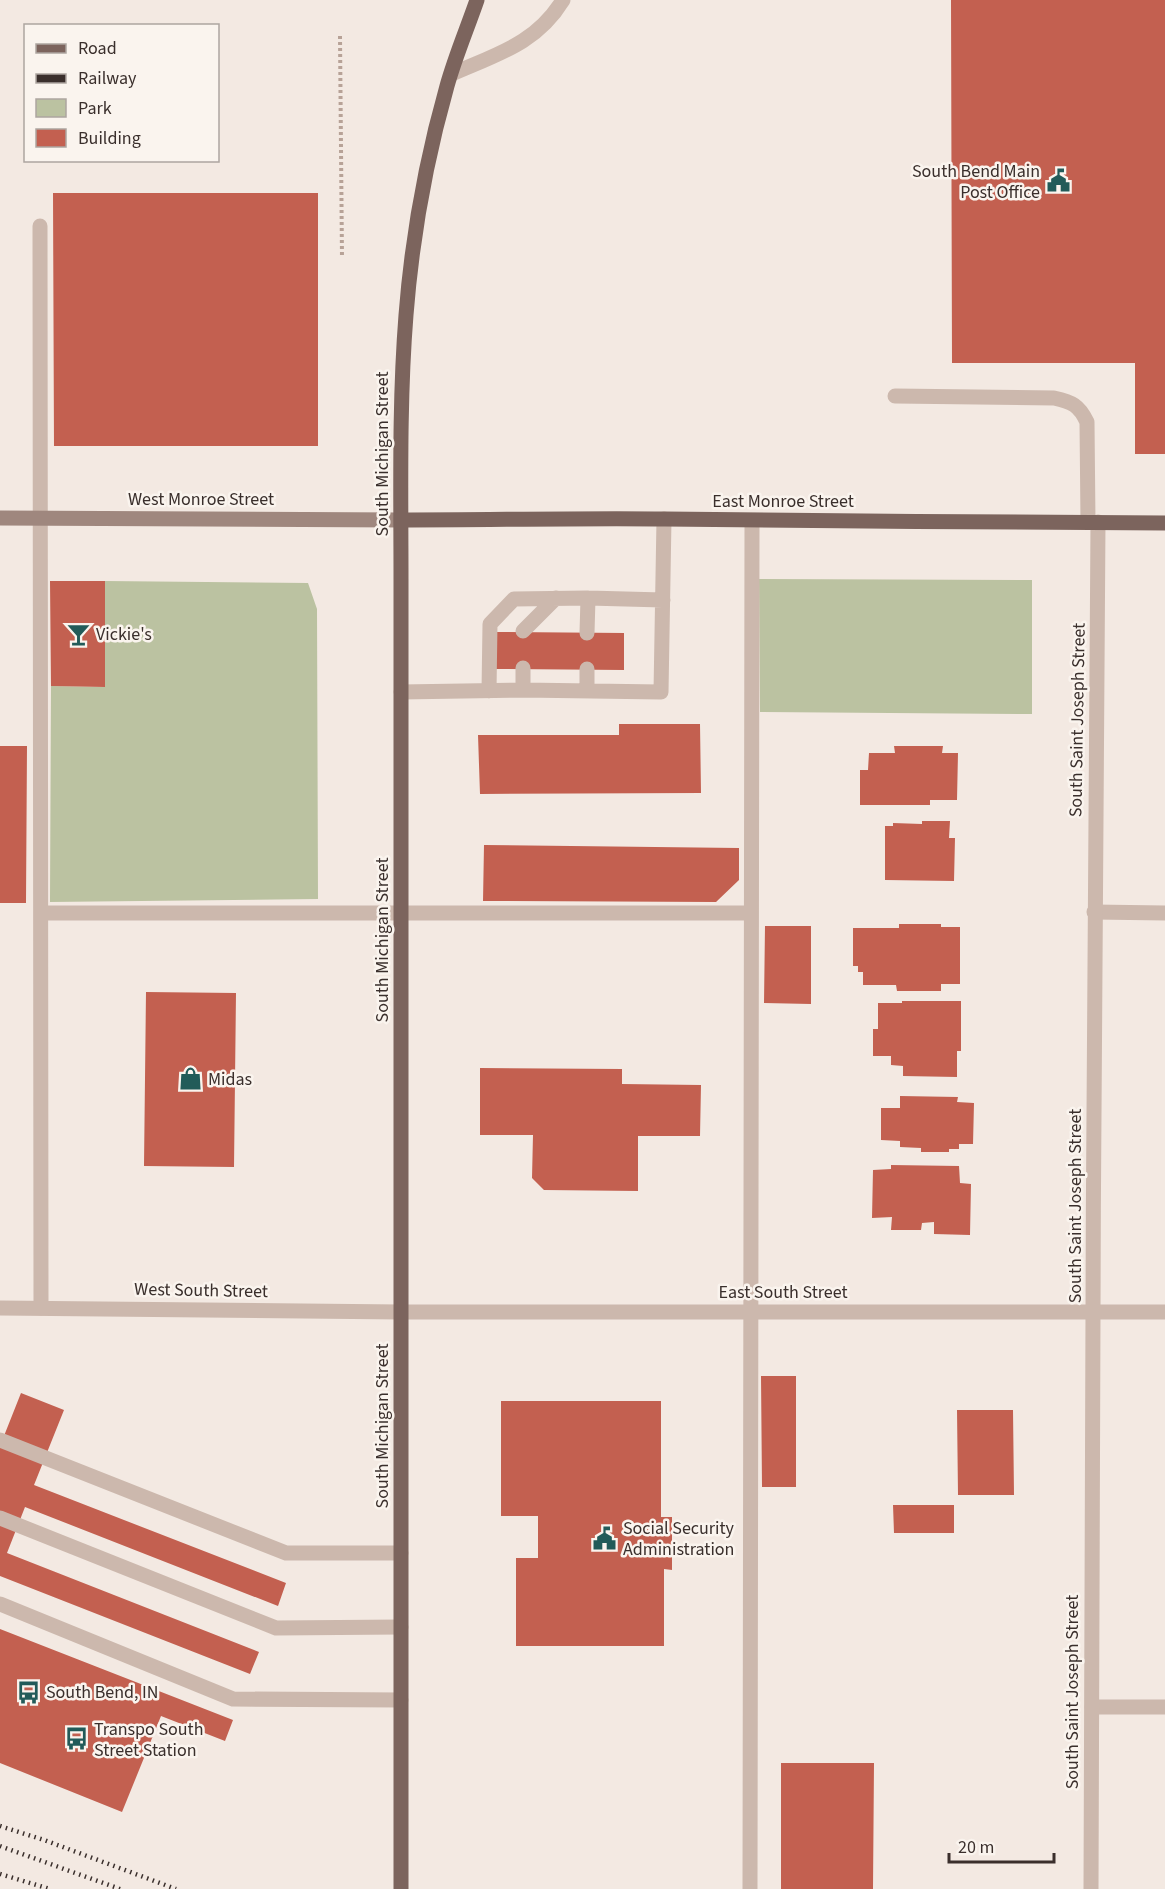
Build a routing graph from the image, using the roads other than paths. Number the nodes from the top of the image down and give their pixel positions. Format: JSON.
{"nodes":[{"id":1,"x":477,"y":0,"type":"edge"},
{"id":2,"x":563,"y":0,"type":"edge"},
{"id":3,"x":452,"y":74,"type":"junction"},
{"id":4,"x":40,"y":226,"type":"dead end"},
{"id":5,"x":895,"y":396,"type":"dead end"},
{"id":6,"x":0,"y":518,"type":"edge"},
{"id":7,"x":40,"y":518,"type":"junction"},
{"id":8,"x":664,"y":519,"type":"junction"},
{"id":9,"x":401,"y":520,"type":"junction"},
{"id":10,"x":752,"y":521,"type":"junction"},
{"id":11,"x":1093,"y":522,"type":"junction"},
{"id":12,"x":1165,"y":523,"type":"edge"},
{"id":13,"x":556,"y":598,"type":"junction"},
{"id":14,"x":588,"y":598,"type":"junction"},
{"id":15,"x":663,"y":600,"type":"junction"},
{"id":16,"x":523,"y":632,"type":"dead end"},
{"id":17,"x":587,"y":633,"type":"dead end"},
{"id":18,"x":523,"y":668,"type":"dead end"},
{"id":19,"x":587,"y":669,"type":"dead end"},
{"id":20,"x":523,"y":690,"type":"junction"},
{"id":21,"x":489,"y":691,"type":"junction"},
{"id":22,"x":587,"y":691,"type":"junction"},
{"id":23,"x":401,"y":692,"type":"junction"},
{"id":24,"x":1094,"y":912,"type":"junction"},
{"id":25,"x":41,"y":913,"type":"junction"},
{"id":26,"x":401,"y":913,"type":"junction"},
{"id":27,"x":1165,"y":913,"type":"edge"},
{"id":28,"x":752,"y":914,"type":"junction"},
{"id":29,"x":0,"y":1308,"type":"edge"},
{"id":30,"x":41,"y":1308,"type":"junction"},
{"id":31,"x":1094,"y":1311,"type":"junction"},
{"id":32,"x":401,"y":1312,"type":"junction"},
{"id":33,"x":751,"y":1312,"type":"junction"},
{"id":34,"x":1165,"y":1312,"type":"edge"},
{"id":35,"x":0,"y":1440,"type":"edge"},
{"id":36,"x":0,"y":1518,"type":"edge"},
{"id":37,"x":401,"y":1553,"type":"junction"},
{"id":38,"x":0,"y":1604,"type":"edge"},
{"id":39,"x":401,"y":1627,"type":"junction"},
{"id":40,"x":401,"y":1700,"type":"junction"},
{"id":41,"x":1092,"y":1707,"type":"junction"},
{"id":42,"x":1165,"y":1707,"type":"edge"},
{"id":43,"x":401,"y":1889,"type":"edge"},
{"id":44,"x":750,"y":1889,"type":"edge"},
{"id":45,"x":1091,"y":1889,"type":"edge"}],
"edges":[{"from":1,"to":3,"type":"main road","name":"South Michigan Street"},
{"from":2,"to":3,"type":"street"},
{"from":3,"to":9,"type":"main road","name":"South Michigan Street"},
{"from":4,"to":7,"type":"street"},
{"from":5,"to":11,"type":"street","name":"South Saint Joseph Street"},
{"from":6,"to":7,"type":"main road","name":"West Monroe Street"},
{"from":7,"to":9,"type":"main road","name":"West Monroe Street"},
{"from":7,"to":25,"type":"street"},
{"from":8,"to":9,"type":"main road","name":"East Monroe Street"},
{"from":8,"to":10,"type":"main road","name":"East Monroe Street"},
{"from":8,"to":15,"type":"street"},
{"from":9,"to":23,"type":"main road","name":"South Michigan Street"},
{"from":10,"to":11,"type":"main road","name":"East Monroe Street"},
{"from":10,"to":28,"type":"street"},
{"from":11,"to":12,"type":"main road","name":"East Monroe Street"},
{"from":11,"to":24,"type":"street","name":"South Saint Joseph Street"},
{"from":13,"to":14,"type":"street"},
{"from":13,"to":16,"type":"street"},
{"from":13,"to":21,"type":"street"},
{"from":14,"to":15,"type":"street"},
{"from":14,"to":17,"type":"street"},
{"from":15,"to":22,"type":"street"},
{"from":18,"to":20,"type":"street"},
{"from":19,"to":22,"type":"street"},
{"from":20,"to":21,"type":"street"},
{"from":20,"to":22,"type":"street"},
{"from":21,"to":23,"type":"street"},
{"from":23,"to":26,"type":"main road","name":"South Michigan Street"},
{"from":24,"to":27,"type":"street"},
{"from":24,"to":31,"type":"street","name":"South Saint Joseph Street"},
{"from":25,"to":26,"type":"street"},
{"from":25,"to":30,"type":"street"},
{"from":26,"to":28,"type":"street"},
{"from":26,"to":32,"type":"main road","name":"South Michigan Street"},
{"from":28,"to":33,"type":"street"},
{"from":29,"to":30,"type":"street","name":"West South Street"},
{"from":30,"to":32,"type":"street","name":"West South Street"},
{"from":31,"to":33,"type":"street","name":"East South Street"},
{"from":31,"to":34,"type":"street","name":"East South Street"},
{"from":31,"to":41,"type":"street","name":"South Saint Joseph Street"},
{"from":32,"to":33,"type":"street","name":"East South Street"},
{"from":32,"to":37,"type":"main road","name":"South Michigan Street"},
{"from":33,"to":44,"type":"street"},
{"from":35,"to":37,"type":"street"},
{"from":36,"to":39,"type":"street"},
{"from":37,"to":39,"type":"main road","name":"South Michigan Street"},
{"from":38,"to":40,"type":"street"},
{"from":39,"to":40,"type":"main road","name":"South Michigan Street"},
{"from":40,"to":43,"type":"main road","name":"South Michigan Street"},
{"from":41,"to":42,"type":"street"},
{"from":41,"to":45,"type":"street","name":"South Saint Joseph Street"}]}
